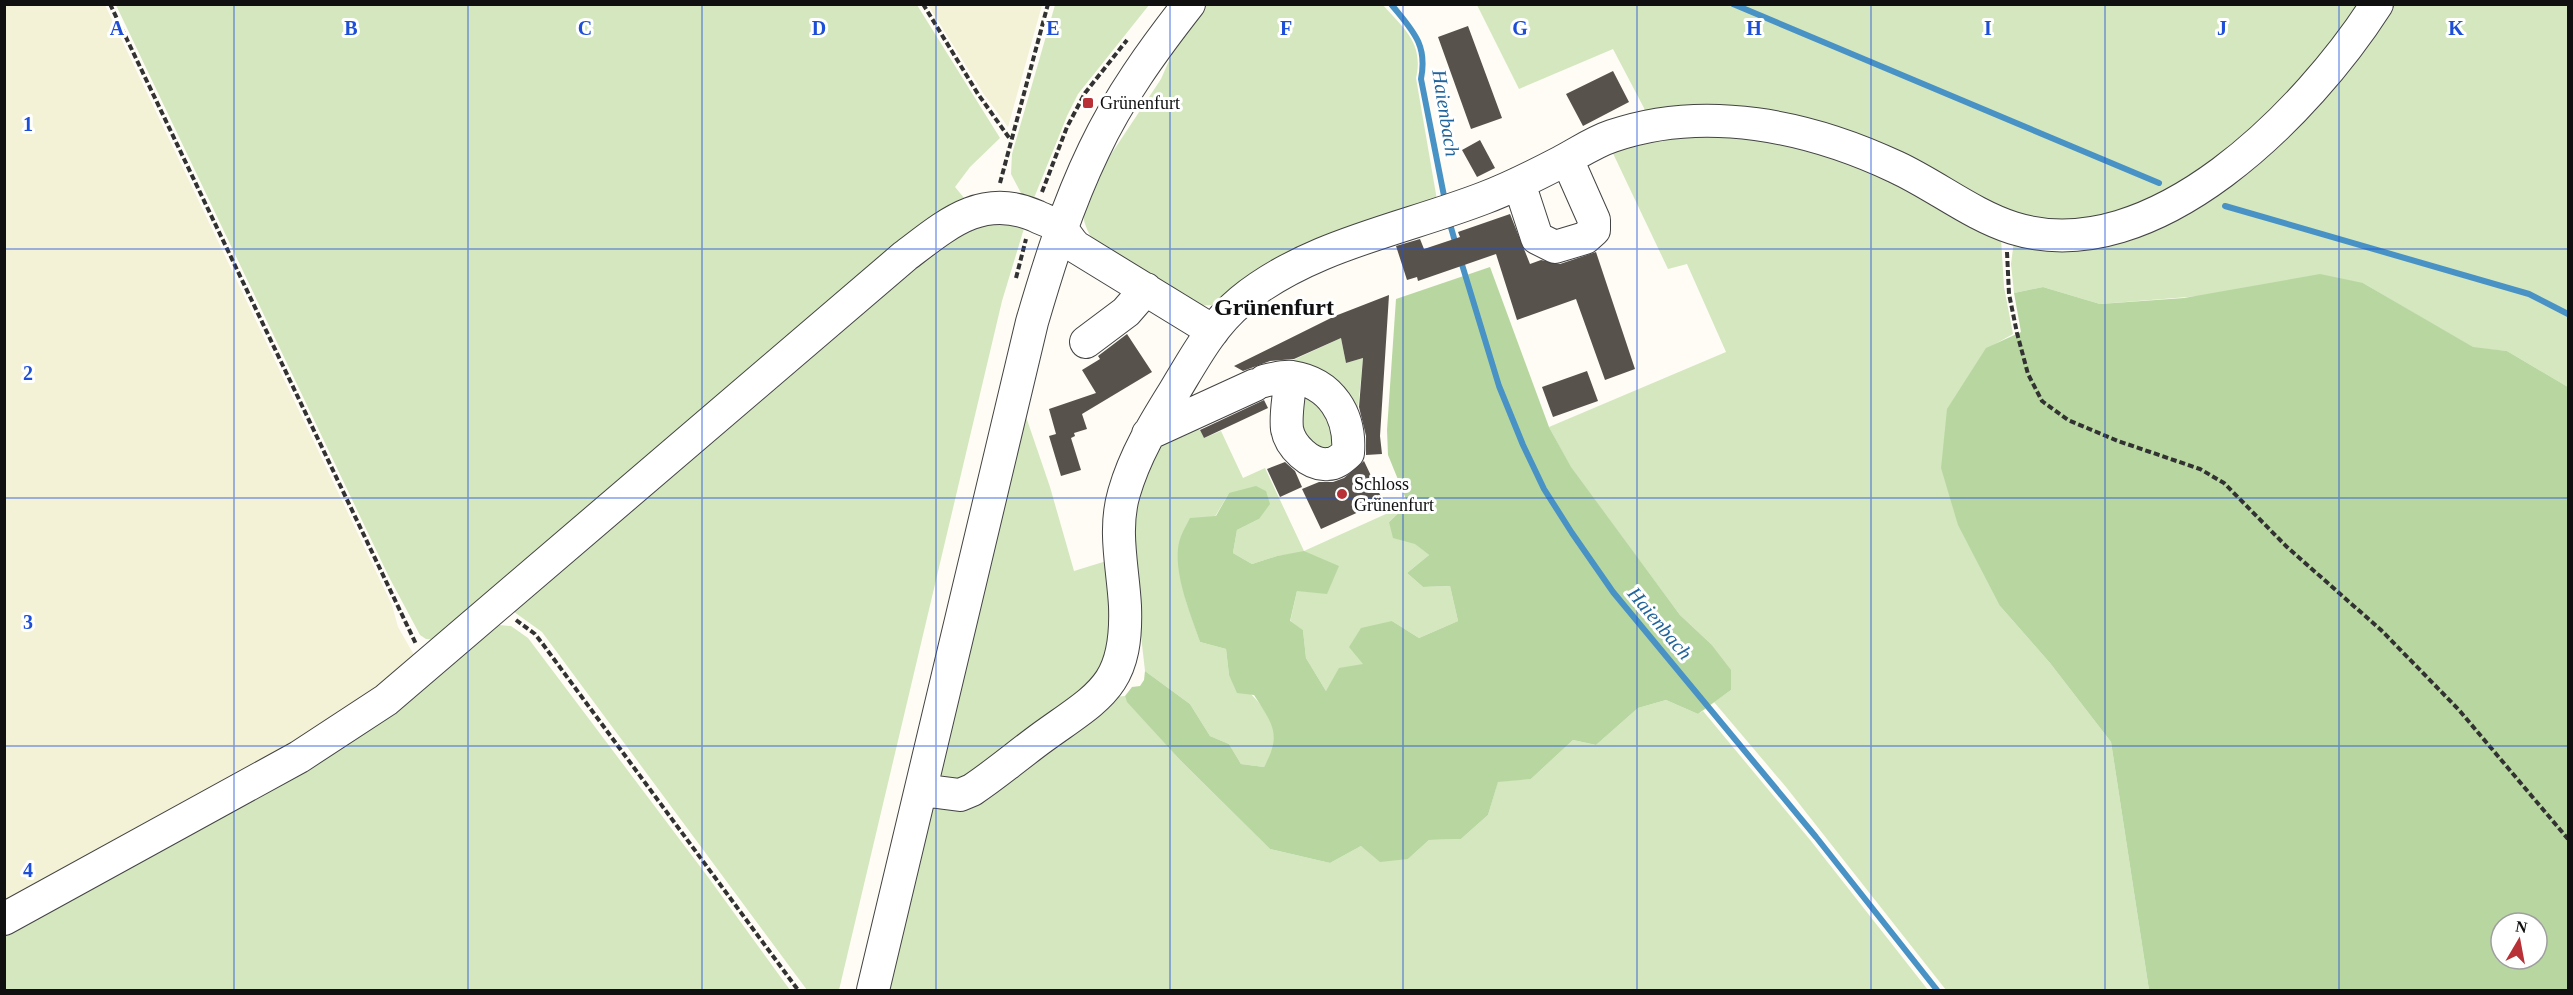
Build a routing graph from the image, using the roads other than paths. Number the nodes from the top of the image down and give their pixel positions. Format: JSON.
{"nodes":[{"id":1,"x":1189,"y":4,"type":"edge"},
{"id":2,"x":2378,"y":4,"type":"edge"},
{"id":3,"x":1567,"y":159,"type":"junction"},
{"id":4,"x":1519,"y":183,"type":"junction"},
{"id":5,"x":1061,"y":228,"type":"junction"},
{"id":6,"x":1146,"y":289,"type":"junction"},
{"id":7,"x":1213,"y":331,"type":"junction"},
{"id":8,"x":1086,"y":342,"type":"dead end"},
{"id":9,"x":1192,"y":360,"type":"junction"},
{"id":10,"x":1270,"y":381,"type":"dead end"},
{"id":11,"x":1218,"y":401,"type":"junction"},
{"id":12,"x":1148,"y":434,"type":"junction"},
{"id":13,"x":921,"y":790,"type":"junction"},
{"id":14,"x":4,"y":919,"type":"edge"},
{"id":15,"x":873,"y":990,"type":"edge"}],
"edges":[{"from":1,"to":5,"type":"street"},
{"from":2,"to":3,"type":"street"},
{"from":3,"to":4,"type":"street"},
{"from":3,"to":4,"type":"street"},
{"from":4,"to":7,"type":"street"},
{"from":5,"to":6,"type":"street"},
{"from":5,"to":13,"type":"street"},
{"from":5,"to":14,"type":"street"},
{"from":6,"to":7,"type":"street"},
{"from":6,"to":8,"type":"street"},
{"from":7,"to":9,"type":"street"},
{"from":9,"to":11,"type":"street"},
{"from":9,"to":12,"type":"street"},
{"from":10,"to":11,"type":"street"},
{"from":11,"to":12,"type":"street"},
{"from":12,"to":13,"type":"street"},
{"from":13,"to":15,"type":"street"}]}
